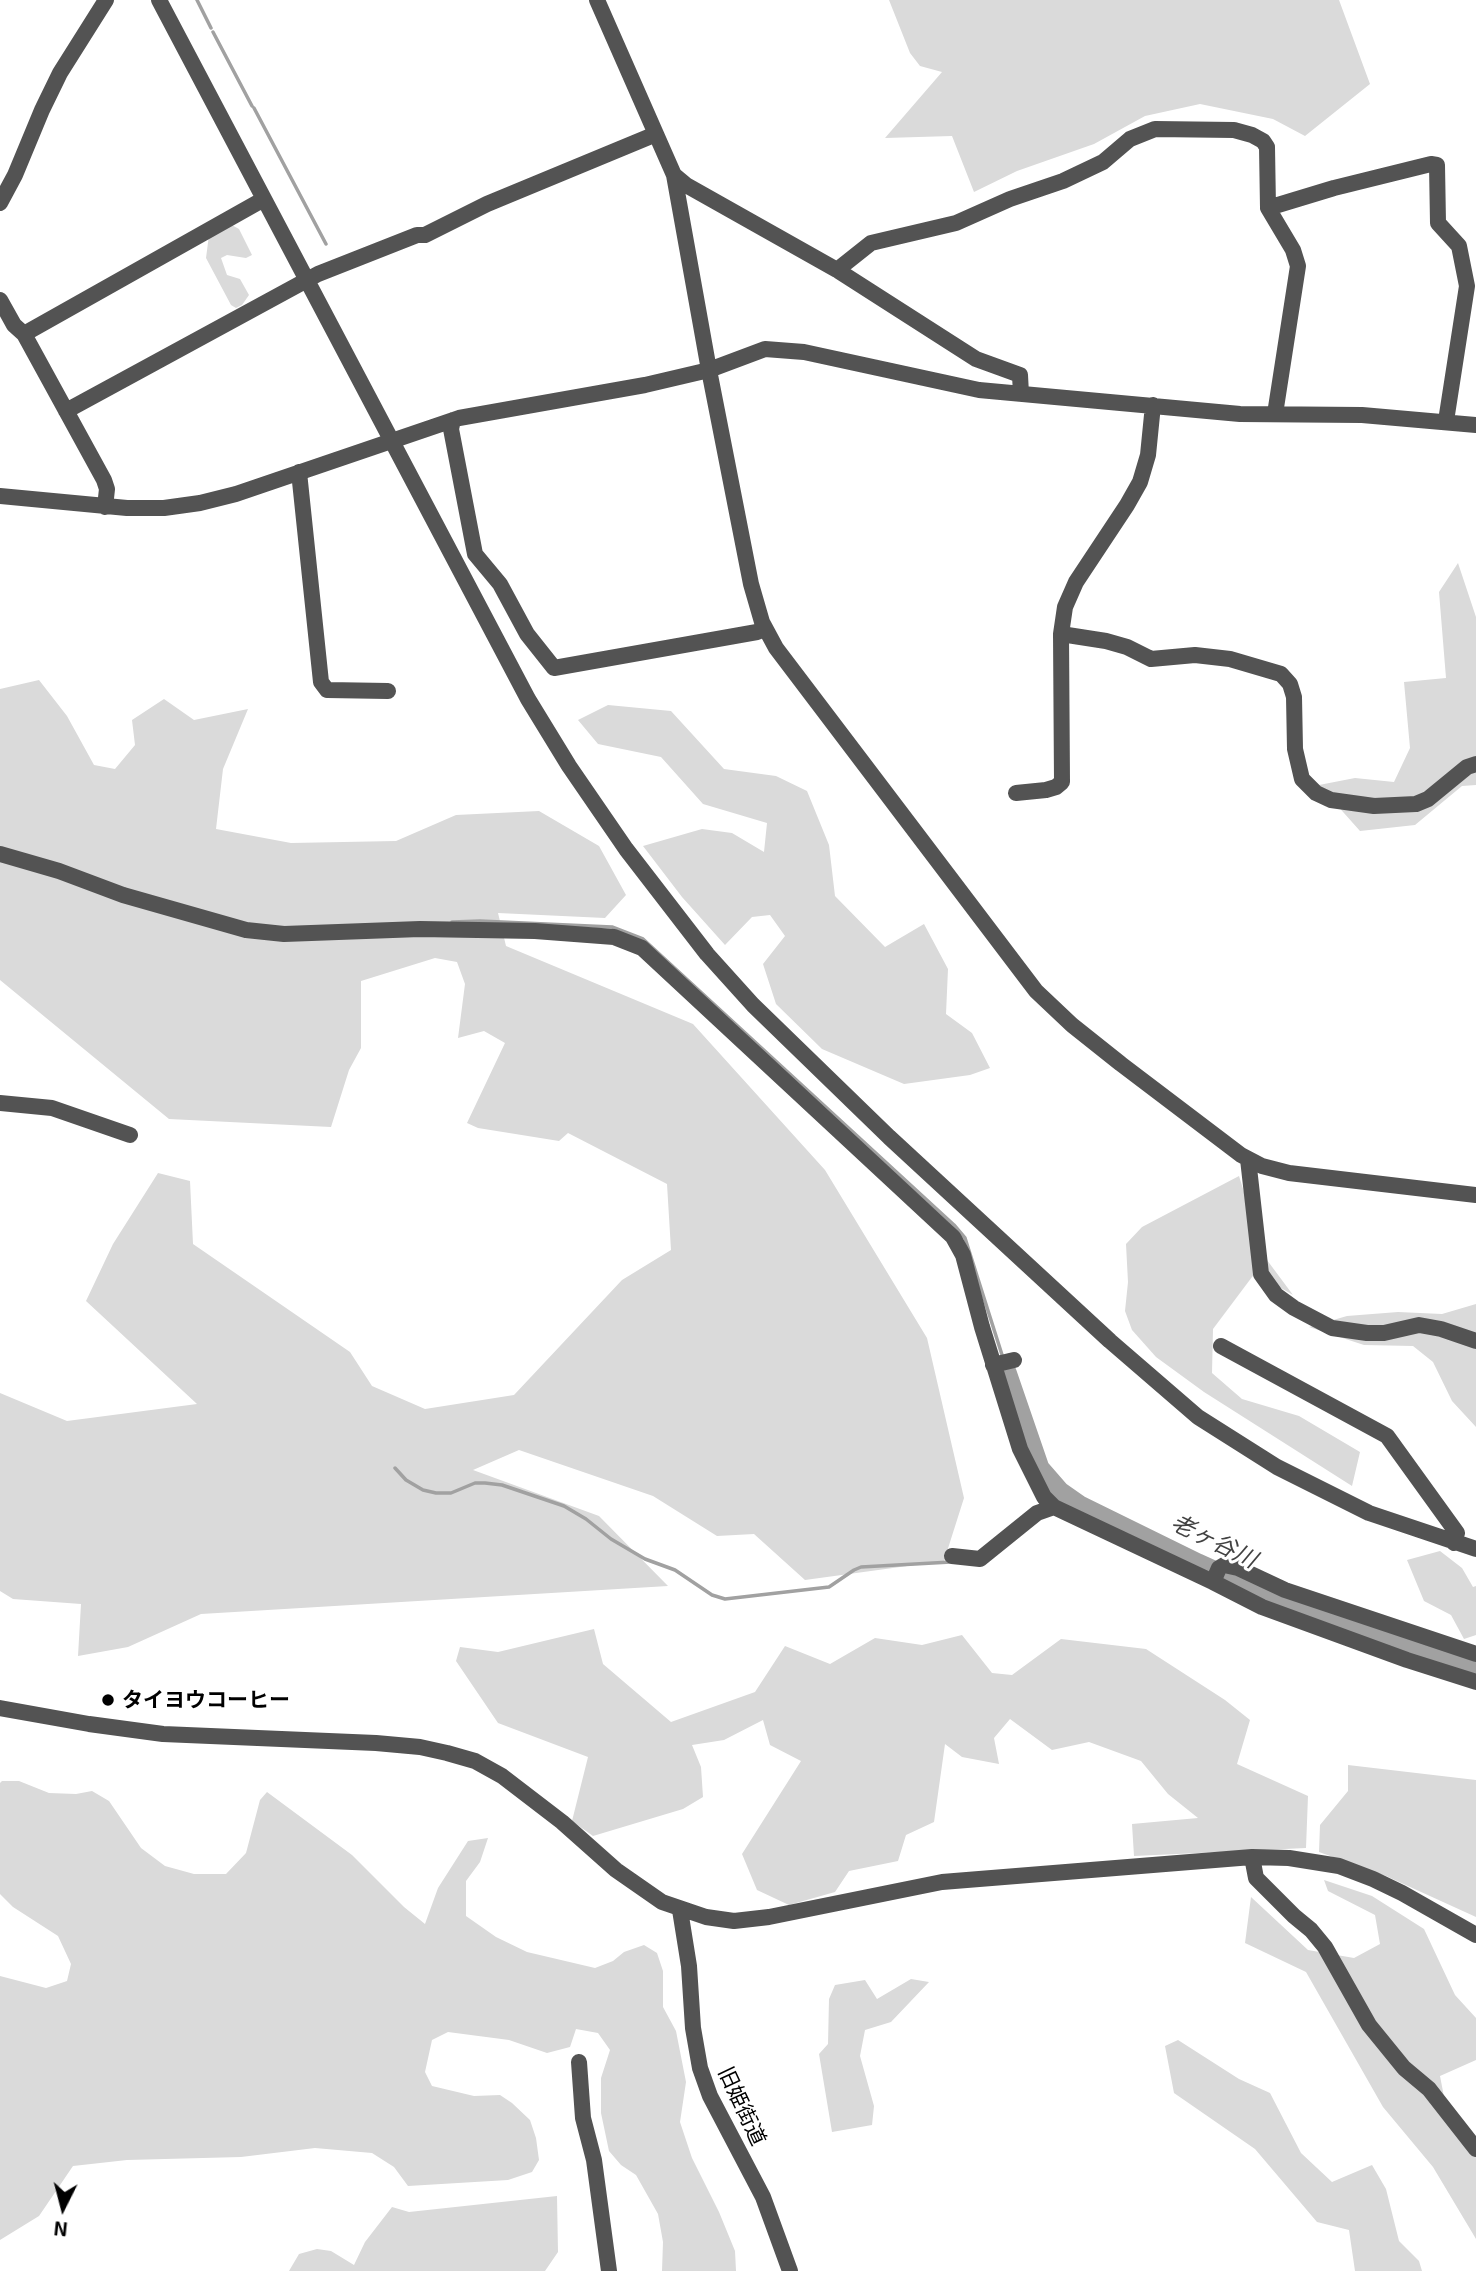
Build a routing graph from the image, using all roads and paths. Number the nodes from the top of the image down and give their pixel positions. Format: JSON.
{"nodes":[{"id":1,"x":106,"y":0,"type":"edge"},
{"id":2,"x":159,"y":0,"type":"edge"},
{"id":3,"x":597,"y":0,"type":"edge"},
{"id":4,"x":656,"y":134,"type":"junction"},
{"id":5,"x":674,"y":174,"type":"junction"},
{"id":6,"x":264,"y":199,"type":"junction"},
{"id":7,"x":0,"y":203,"type":"edge"},
{"id":8,"x":1268,"y":208,"type":"junction"},
{"id":9,"x":1468,"y":252,"type":"edge"},
{"id":10,"x":837,"y":270,"type":"junction"},
{"id":11,"x":307,"y":279,"type":"junction"},
{"id":12,"x":0,"y":300,"type":"edge"},
{"id":13,"x":24,"y":334,"type":"junction"},
{"id":14,"x":709,"y":370,"type":"junction"},
{"id":15,"x":1021,"y":394,"type":"junction"},
{"id":16,"x":1153,"y":405,"type":"junction"},
{"id":17,"x":66,"y":411,"type":"junction"},
{"id":18,"x":1275,"y":414,"type":"junction"},
{"id":19,"x":453,"y":420,"type":"junction"},
{"id":20,"x":1446,"y":421,"type":"junction"},
{"id":21,"x":1476,"y":425,"type":"edge"},
{"id":22,"x":392,"y":441,"type":"junction"},
{"id":23,"x":299,"y":472,"type":"junction"},
{"id":24,"x":0,"y":496,"type":"edge"},
{"id":25,"x":105,"y":507,"type":"junction"},
{"id":26,"x":765,"y":629,"type":"junction"},
{"id":27,"x":1061,"y":634,"type":"junction"},
{"id":28,"x":388,"y":691,"type":"dead end"},
{"id":29,"x":1476,"y":764,"type":"edge"},
{"id":30,"x":1016,"y":793,"type":"dead end"},
{"id":31,"x":0,"y":854,"type":"edge"},
{"id":32,"x":0,"y":1102,"type":"edge"},
{"id":33,"x":130,"y":1135,"type":"dead end"},
{"id":34,"x":877,"y":1148,"type":"junction"},
{"id":35,"x":1248,"y":1159,"type":"junction"},
{"id":36,"x":1476,"y":1195,"type":"edge"},
{"id":37,"x":1476,"y":1341,"type":"edge"},
{"id":38,"x":1221,"y":1346,"type":"dead end"},
{"id":39,"x":1014,"y":1360,"type":"dead end"},
{"id":40,"x":993,"y":1365,"type":"junction"},
{"id":41,"x":1050,"y":1502,"type":"junction"},
{"id":42,"x":1454,"y":1543,"type":"junction"},
{"id":43,"x":1476,"y":1549,"type":"edge"},
{"id":44,"x":952,"y":1556,"type":"dead end"},
{"id":45,"x":1213,"y":1582,"type":"junction"},
{"id":46,"x":1476,"y":1654,"type":"edge"},
{"id":47,"x":1476,"y":1682,"type":"edge"},
{"id":48,"x":0,"y":1708,"type":"edge"},
{"id":49,"x":1252,"y":1857,"type":"junction"},
{"id":50,"x":680,"y":1910,"type":"junction"},
{"id":51,"x":1476,"y":1935,"type":"edge"},
{"id":52,"x":579,"y":2062,"type":"dead end"},
{"id":53,"x":1476,"y":2148,"type":"edge"},
{"id":54,"x":609,"y":2271,"type":"edge"},
{"id":55,"x":790,"y":2271,"type":"edge"}],
"edges":[{"from":1,"to":7,"type":"street"},
{"from":2,"to":6,"type":"street"},
{"from":3,"to":4,"type":"street"},
{"from":4,"to":5,"type":"street"},
{"from":4,"to":11,"type":"street"},
{"from":5,"to":10,"type":"street"},
{"from":5,"to":14,"type":"street"},
{"from":6,"to":11,"type":"street"},
{"from":6,"to":13,"type":"street"},
{"from":8,"to":9,"type":"street"},
{"from":8,"to":10,"type":"street"},
{"from":8,"to":18,"type":"street"},
{"from":9,"to":20,"type":"street"},
{"from":10,"to":15,"type":"street"},
{"from":11,"to":17,"type":"street"},
{"from":11,"to":22,"type":"street"},
{"from":12,"to":13,"type":"street"},
{"from":13,"to":17,"type":"street"},
{"from":14,"to":15,"type":"street"},
{"from":14,"to":19,"type":"street"},
{"from":14,"to":26,"type":"street"},
{"from":15,"to":16,"type":"street"},
{"from":16,"to":18,"type":"street"},
{"from":16,"to":27,"type":"street"},
{"from":17,"to":25,"type":"street"},
{"from":18,"to":20,"type":"street"},
{"from":19,"to":22,"type":"street"},
{"from":19,"to":26,"type":"street"},
{"from":20,"to":21,"type":"street"},
{"from":22,"to":23,"type":"street"},
{"from":22,"to":34,"type":"street"},
{"from":23,"to":25,"type":"street"},
{"from":23,"to":28,"type":"street"},
{"from":24,"to":25,"type":"street"},
{"from":26,"to":35,"type":"street"},
{"from":27,"to":29,"type":"street"},
{"from":27,"to":30,"type":"street"},
{"from":31,"to":34,"type":"street"},
{"from":32,"to":33,"type":"street"},
{"from":34,"to":40,"type":"street"},
{"from":34,"to":42,"type":"street"},
{"from":35,"to":36,"type":"street"},
{"from":35,"to":37,"type":"street"},
{"from":38,"to":42,"type":"street"},
{"from":39,"to":40,"type":"street"},
{"from":40,"to":41,"type":"street"},
{"from":41,"to":44,"type":"street"},
{"from":41,"to":45,"type":"street"},
{"from":42,"to":43,"type":"street"},
{"from":45,"to":46,"type":"street"},
{"from":45,"to":47,"type":"street"},
{"from":48,"to":50,"type":"street"},
{"from":49,"to":50,"type":"street"},
{"from":49,"to":51,"type":"street"},
{"from":49,"to":53,"type":"street"},
{"from":50,"to":55,"type":"street","name":"旧姫街道"},
{"from":52,"to":54,"type":"street"}]}
